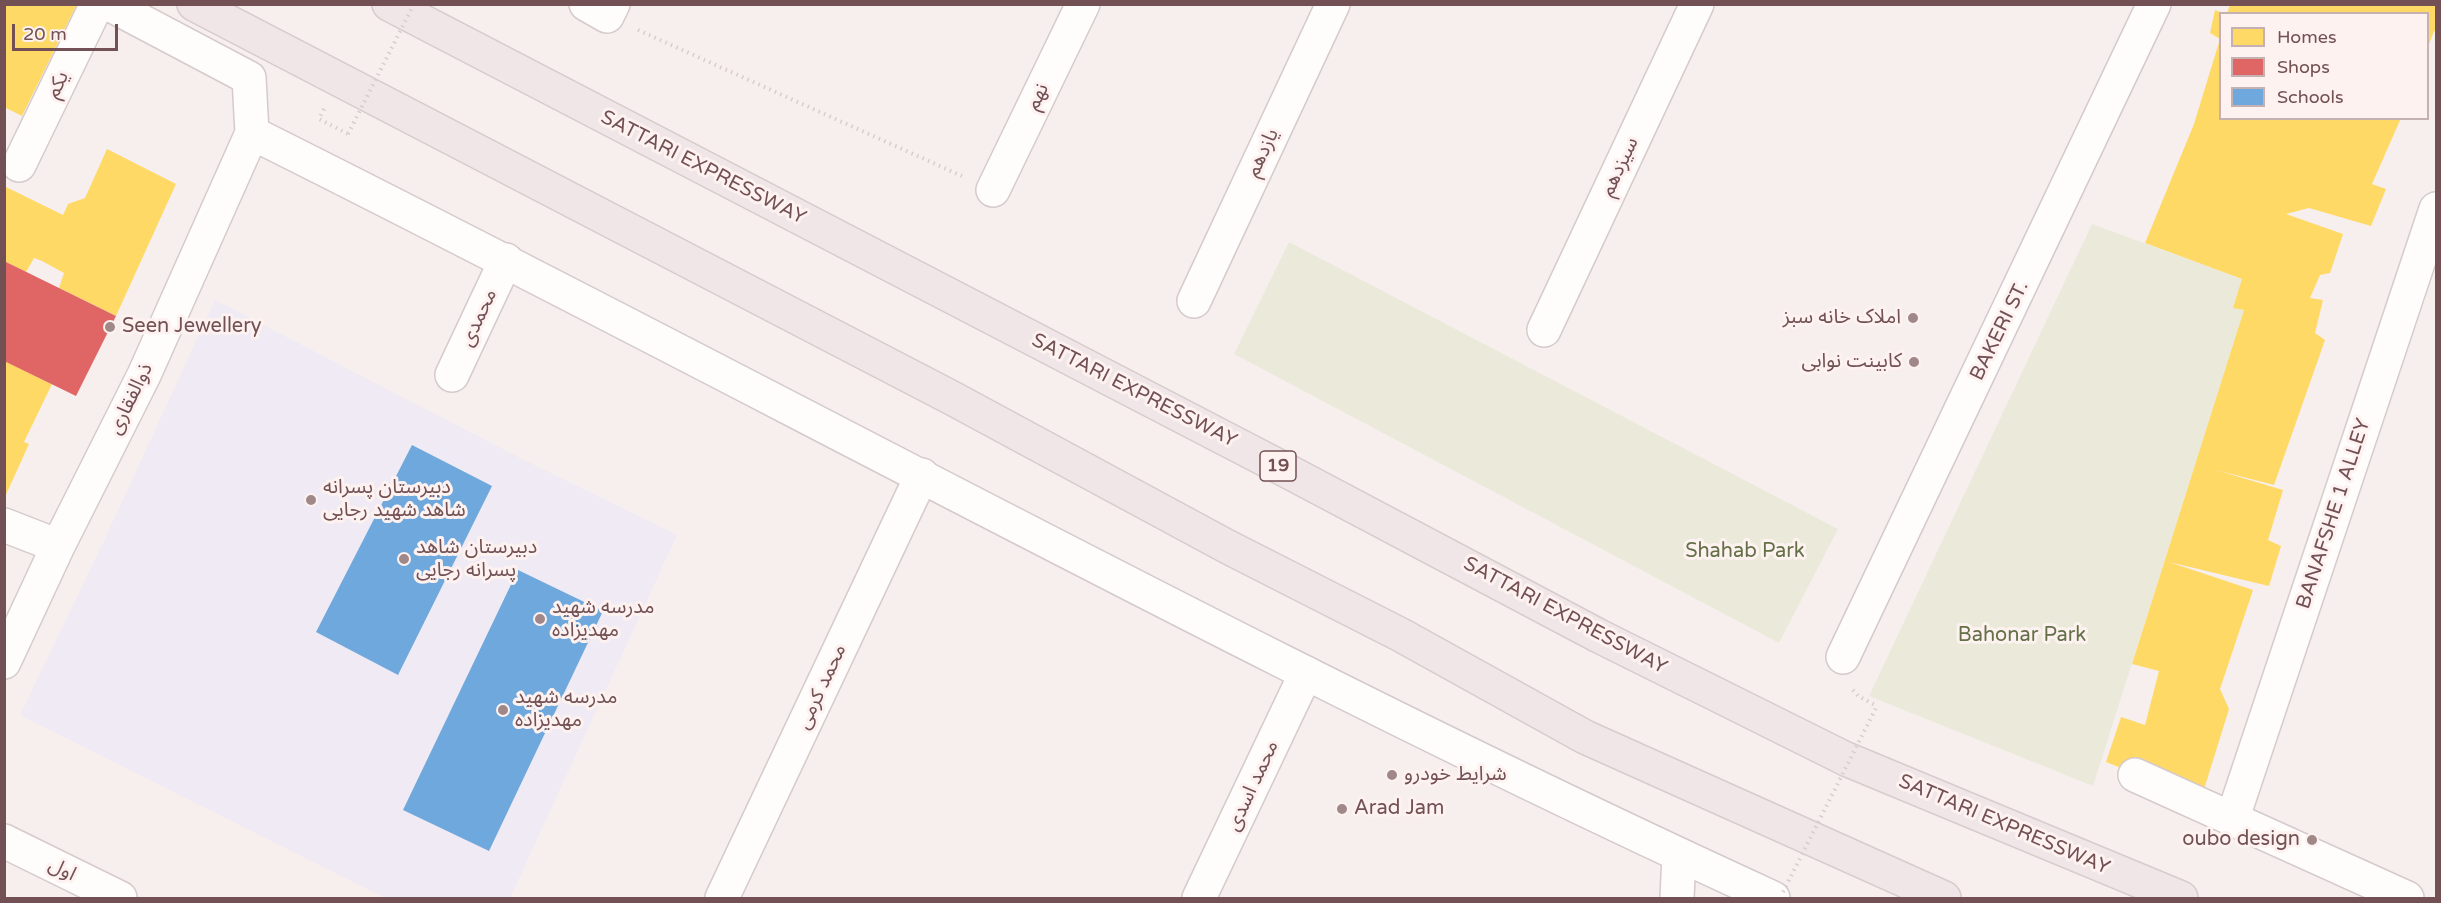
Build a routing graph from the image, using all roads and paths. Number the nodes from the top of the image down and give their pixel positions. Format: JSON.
{"nodes":[{"id":1,"x":97,"y":4,"type":"edge"},
{"id":2,"x":109,"y":4,"type":"edge"},
{"id":3,"x":194,"y":4,"type":"edge"},
{"id":4,"x":388,"y":4,"type":"edge"},
{"id":5,"x":414,"y":4,"type":"edge"},
{"id":6,"x":1083,"y":4,"type":"edge"},
{"id":7,"x":1333,"y":4,"type":"edge"},
{"id":8,"x":1697,"y":4,"type":"edge"},
{"id":9,"x":2154,"y":4,"type":"edge"},
{"id":10,"x":602,"y":8,"type":"edge"},
{"id":11,"x":319,"y":119,"type":"dead end"},
{"id":12,"x":252,"y":133,"type":"junction"},
{"id":13,"x":19,"y":165,"type":"dead end"},
{"id":14,"x":993,"y":190,"type":"joint"},
{"id":15,"x":2436,"y":209,"type":"edge"},
{"id":16,"x":506,"y":260,"type":"junction"},
{"id":17,"x":1194,"y":301,"type":"dead end"},
{"id":18,"x":1544,"y":330,"type":"dead end"},
{"id":19,"x":452,"y":375,"type":"dead end"},
{"id":20,"x":922,"y":475,"type":"junction"},
{"id":21,"x":4,"y":525,"type":"edge"},
{"id":22,"x":58,"y":546,"type":"junction"},
{"id":23,"x":1843,"y":657,"type":"dead end"},
{"id":24,"x":4,"y":662,"type":"edge"},
{"id":25,"x":1306,"y":673,"type":"junction"},
{"id":26,"x":1858,"y":696,"type":"dead end"},
{"id":27,"x":2135,"y":775,"type":"dead end"},
{"id":28,"x":2232,"y":820,"type":"junction"},
{"id":29,"x":4,"y":841,"type":"edge"},
{"id":30,"x":1679,"y":855,"type":"junction"},
{"id":31,"x":1778,"y":895,"type":"edge"},
{"id":32,"x":120,"y":898,"type":"edge"},
{"id":33,"x":722,"y":898,"type":"edge"},
{"id":34,"x":1200,"y":898,"type":"edge"},
{"id":35,"x":1677,"y":898,"type":"edge"},
{"id":36,"x":1944,"y":898,"type":"edge"},
{"id":37,"x":2181,"y":898,"type":"edge"},
{"id":38,"x":2407,"y":898,"type":"edge"}],
"edges":[{"from":1,"to":13,"type":"street","name":"یکم"},
{"from":2,"to":12,"type":"street"},
{"from":3,"to":36,"type":"highway"},
{"from":4,"to":37,"type":"highway","name":"SATTARI EXPRESSWAY","number":"19"},
{"from":5,"to":11,"type":"path","bridge":true},
{"from":6,"to":14,"type":"street","name":"نهم"},
{"from":7,"to":17,"type":"street","name":"یازدهم"},
{"from":8,"to":18,"type":"street","name":"سیزدهم"},
{"from":9,"to":23,"type":"street","name":"BAKERI ST."},
{"from":10,"to":14,"type":"path"},
{"from":12,"to":16,"type":"street"},
{"from":12,"to":22,"type":"street","name":"ذوالفقاری"},
{"from":15,"to":28,"type":"street","name":"BANAFSHE 1 ALLEY"},
{"from":16,"to":19,"type":"street","name":"محمدی"},
{"from":16,"to":20,"type":"street"},
{"from":20,"to":25,"type":"street"},
{"from":20,"to":33,"type":"street","name":"محمد کرمی"},
{"from":21,"to":22,"type":"street"},
{"from":22,"to":24,"type":"street","name":"ذوالفقاری"},
{"from":25,"to":30,"type":"street"},
{"from":25,"to":34,"type":"street","name":"محمد اسدی"},
{"from":26,"to":31,"type":"path","bridge":true},
{"from":27,"to":28,"type":"street"},
{"from":28,"to":38,"type":"street"},
{"from":29,"to":32,"type":"street","name":"اول"},
{"from":30,"to":31,"type":"street"},
{"from":30,"to":35,"type":"street"}]}
